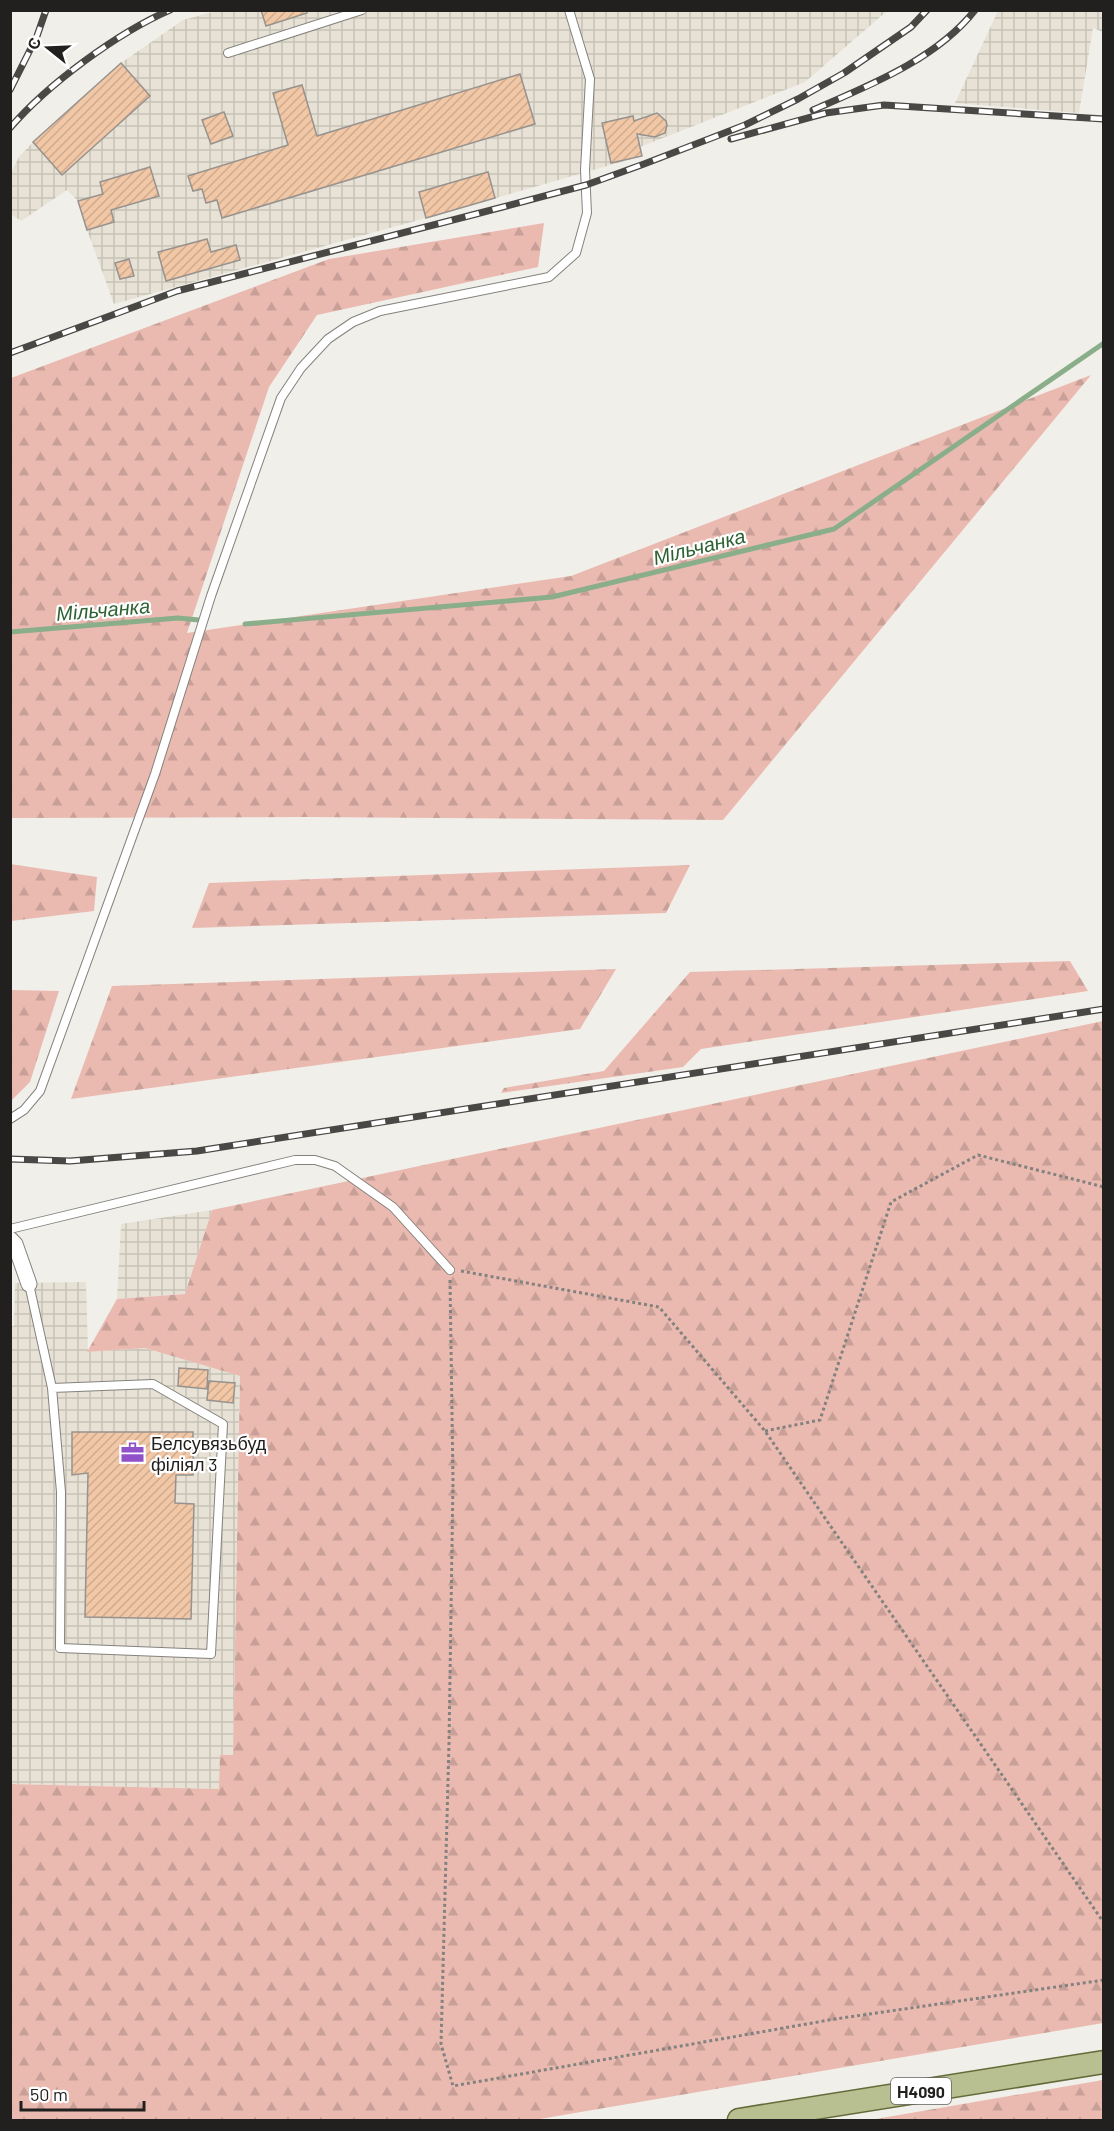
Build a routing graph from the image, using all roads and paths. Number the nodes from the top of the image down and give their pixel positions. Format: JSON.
{"nodes":[{"id":1,"x":362,"y":10,"type":"edge"},
{"id":2,"x":569,"y":10,"type":"edge"},
{"id":3,"x":228,"y":53,"type":"dead end"},
{"id":4,"x":10,"y":1119,"type":"edge"},
{"id":5,"x":1104,"y":1187,"type":"edge"},
{"id":6,"x":10,"y":1229,"type":"edge"},
{"id":7,"x":10,"y":1239,"type":"edge"},
{"id":8,"x":450,"y":1269,"type":"junction"},
{"id":9,"x":29,"y":1284,"type":"joint"},
{"id":10,"x":52,"y":1388,"type":"junction"},
{"id":11,"x":765,"y":1431,"type":"junction"},
{"id":12,"x":1104,"y":1923,"type":"edge"},
{"id":13,"x":1104,"y":1980,"type":"edge"},
{"id":14,"x":1104,"y":2062,"type":"edge"},
{"id":15,"x":739,"y":2121,"type":"edge"}],
"edges":[{"from":1,"to":3,"type":"lane"},
{"from":2,"to":4,"type":"lane"},
{"from":5,"to":11,"type":"path"},
{"from":6,"to":8,"type":"lane"},
{"from":7,"to":9,"type":"street"},
{"from":8,"to":11,"type":"path"},
{"from":8,"to":13,"type":"path"},
{"from":9,"to":10,"type":"lane"},
{"from":10,"to":10,"type":"lane"},
{"from":11,"to":12,"type":"path"},
{"from":14,"to":15,"type":"main road","number":"Н4090"}]}
